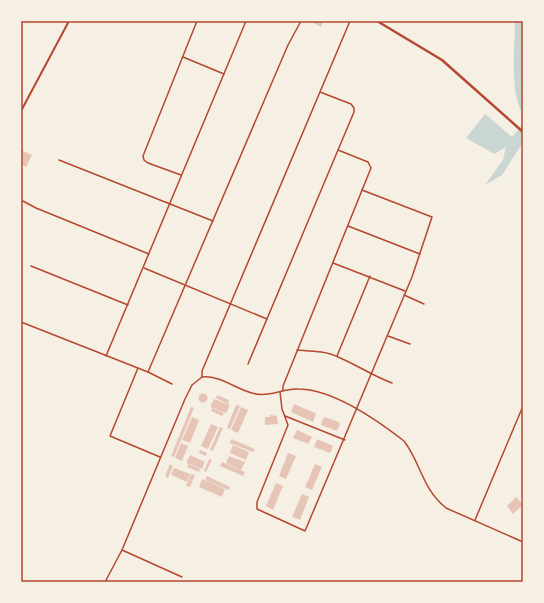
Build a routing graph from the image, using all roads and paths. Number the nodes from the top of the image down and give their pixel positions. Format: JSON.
{"nodes":[{"id":1,"x":69,"y":21,"type":"edge"},
{"id":2,"x":197,"y":21,"type":"edge"},
{"id":3,"x":246,"y":21,"type":"edge"},
{"id":4,"x":301,"y":21,"type":"edge"},
{"id":5,"x":350,"y":21,"type":"edge"},
{"id":6,"x":377,"y":21,"type":"edge"},
{"id":7,"x":183,"y":57,"type":"junction"},
{"id":8,"x":224,"y":74,"type":"junction"},
{"id":9,"x":320,"y":92,"type":"junction"},
{"id":10,"x":21,"y":111,"type":"edge"},
{"id":11,"x":523,"y":132,"type":"edge"},
{"id":12,"x":338,"y":150,"type":"junction"},
{"id":13,"x":59,"y":160,"type":"dead end"},
{"id":14,"x":181,"y":175,"type":"junction"},
{"id":15,"x":362,"y":190,"type":"junction"},
{"id":16,"x":21,"y":200,"type":"edge"},
{"id":17,"x":170,"y":204,"type":"junction"},
{"id":18,"x":213,"y":221,"type":"junction"},
{"id":19,"x":348,"y":226,"type":"junction"},
{"id":20,"x":149,"y":254,"type":"junction"},
{"id":21,"x":420,"y":254,"type":"junction"},
{"id":22,"x":332,"y":262,"type":"junction"},
{"id":23,"x":31,"y":266,"type":"dead end"},
{"id":24,"x":144,"y":268,"type":"junction"},
{"id":25,"x":370,"y":276,"type":"junction"},
{"id":26,"x":185,"y":285,"type":"junction"},
{"id":27,"x":405,"y":291,"type":"junction"},
{"id":28,"x":404,"y":295,"type":"junction"},
{"id":29,"x":231,"y":304,"type":"junction"},
{"id":30,"x":424,"y":304,"type":"dead end"},
{"id":31,"x":128,"y":305,"type":"junction"},
{"id":32,"x":267,"y":319,"type":"junction"},
{"id":33,"x":21,"y":322,"type":"edge"},
{"id":34,"x":388,"y":336,"type":"junction"},
{"id":35,"x":410,"y":344,"type":"dead end"},
{"id":36,"x":297,"y":350,"type":"junction"},
{"id":37,"x":106,"y":356,"type":"junction"},
{"id":38,"x":337,"y":356,"type":"junction"},
{"id":39,"x":248,"y":364,"type":"dead end"},
{"id":40,"x":138,"y":368,"type":"junction"},
{"id":41,"x":148,"y":372,"type":"junction"},
{"id":42,"x":372,"y":375,"type":"junction"},
{"id":43,"x":202,"y":377,"type":"junction"},
{"id":44,"x":392,"y":383,"type":"dead end"},
{"id":45,"x":172,"y":384,"type":"dead end"},
{"id":46,"x":283,"y":391,"type":"junction"},
{"id":47,"x":280,"y":392,"type":"junction"},
{"id":48,"x":523,"y":406,"type":"edge"},
{"id":49,"x":357,"y":410,"type":"junction"},
{"id":50,"x":285,"y":416,"type":"junction"},
{"id":51,"x":345,"y":440,"type":"junction"},
{"id":52,"x":160,"y":457,"type":"junction"},
{"id":53,"x":475,"y":521,"type":"junction"},
{"id":54,"x":523,"y":542,"type":"edge"},
{"id":55,"x":122,"y":550,"type":"junction"},
{"id":56,"x":182,"y":577,"type":"dead end"},
{"id":57,"x":105,"y":582,"type":"edge"}],
"edges":[{"from":1,"to":10,"type":"street"},
{"from":2,"to":7,"type":"street"},
{"from":3,"to":8,"type":"street"},
{"from":4,"to":18,"type":"street"},
{"from":5,"to":9,"type":"street"},
{"from":6,"to":11,"type":"main road"},
{"from":7,"to":8,"type":"street"},
{"from":7,"to":14,"type":"street"},
{"from":8,"to":14,"type":"street"},
{"from":9,"to":12,"type":"street"},
{"from":9,"to":29,"type":"street"},
{"from":12,"to":15,"type":"street"},
{"from":12,"to":32,"type":"street"},
{"from":13,"to":17,"type":"street"},
{"from":14,"to":17,"type":"street"},
{"from":15,"to":19,"type":"street"},
{"from":15,"to":21,"type":"street"},
{"from":16,"to":20,"type":"street"},
{"from":17,"to":18,"type":"street"},
{"from":17,"to":20,"type":"street"},
{"from":18,"to":26,"type":"street"},
{"from":19,"to":21,"type":"street"},
{"from":19,"to":22,"type":"street"},
{"from":20,"to":24,"type":"street"},
{"from":21,"to":27,"type":"street"},
{"from":22,"to":25,"type":"street"},
{"from":22,"to":36,"type":"street"},
{"from":23,"to":31,"type":"street"},
{"from":24,"to":26,"type":"street"},
{"from":24,"to":31,"type":"street"},
{"from":25,"to":27,"type":"street"},
{"from":25,"to":38,"type":"street"},
{"from":26,"to":29,"type":"street"},
{"from":26,"to":41,"type":"street"},
{"from":27,"to":28,"type":"street"},
{"from":28,"to":30,"type":"street"},
{"from":28,"to":34,"type":"street"},
{"from":29,"to":32,"type":"street"},
{"from":29,"to":43,"type":"street"},
{"from":31,"to":37,"type":"street"},
{"from":32,"to":39,"type":"street"},
{"from":33,"to":37,"type":"street"},
{"from":34,"to":35,"type":"street"},
{"from":34,"to":42,"type":"street"},
{"from":36,"to":38,"type":"street"},
{"from":36,"to":46,"type":"street"},
{"from":37,"to":40,"type":"street"},
{"from":38,"to":42,"type":"street"},
{"from":40,"to":41,"type":"street"},
{"from":40,"to":52,"type":"street"},
{"from":41,"to":45,"type":"street"},
{"from":42,"to":44,"type":"street"},
{"from":42,"to":49,"type":"street"},
{"from":43,"to":47,"type":"street"},
{"from":43,"to":52,"type":"street"},
{"from":46,"to":47,"type":"street"},
{"from":46,"to":49,"type":"street"},
{"from":47,"to":50,"type":"street"},
{"from":48,"to":53,"type":"street"},
{"from":49,"to":51,"type":"street"},
{"from":49,"to":53,"type":"street"},
{"from":50,"to":51,"type":"street"},
{"from":50,"to":51,"type":"street"},
{"from":52,"to":55,"type":"street"},
{"from":53,"to":54,"type":"street"},
{"from":55,"to":56,"type":"street"},
{"from":55,"to":57,"type":"street"}]}
